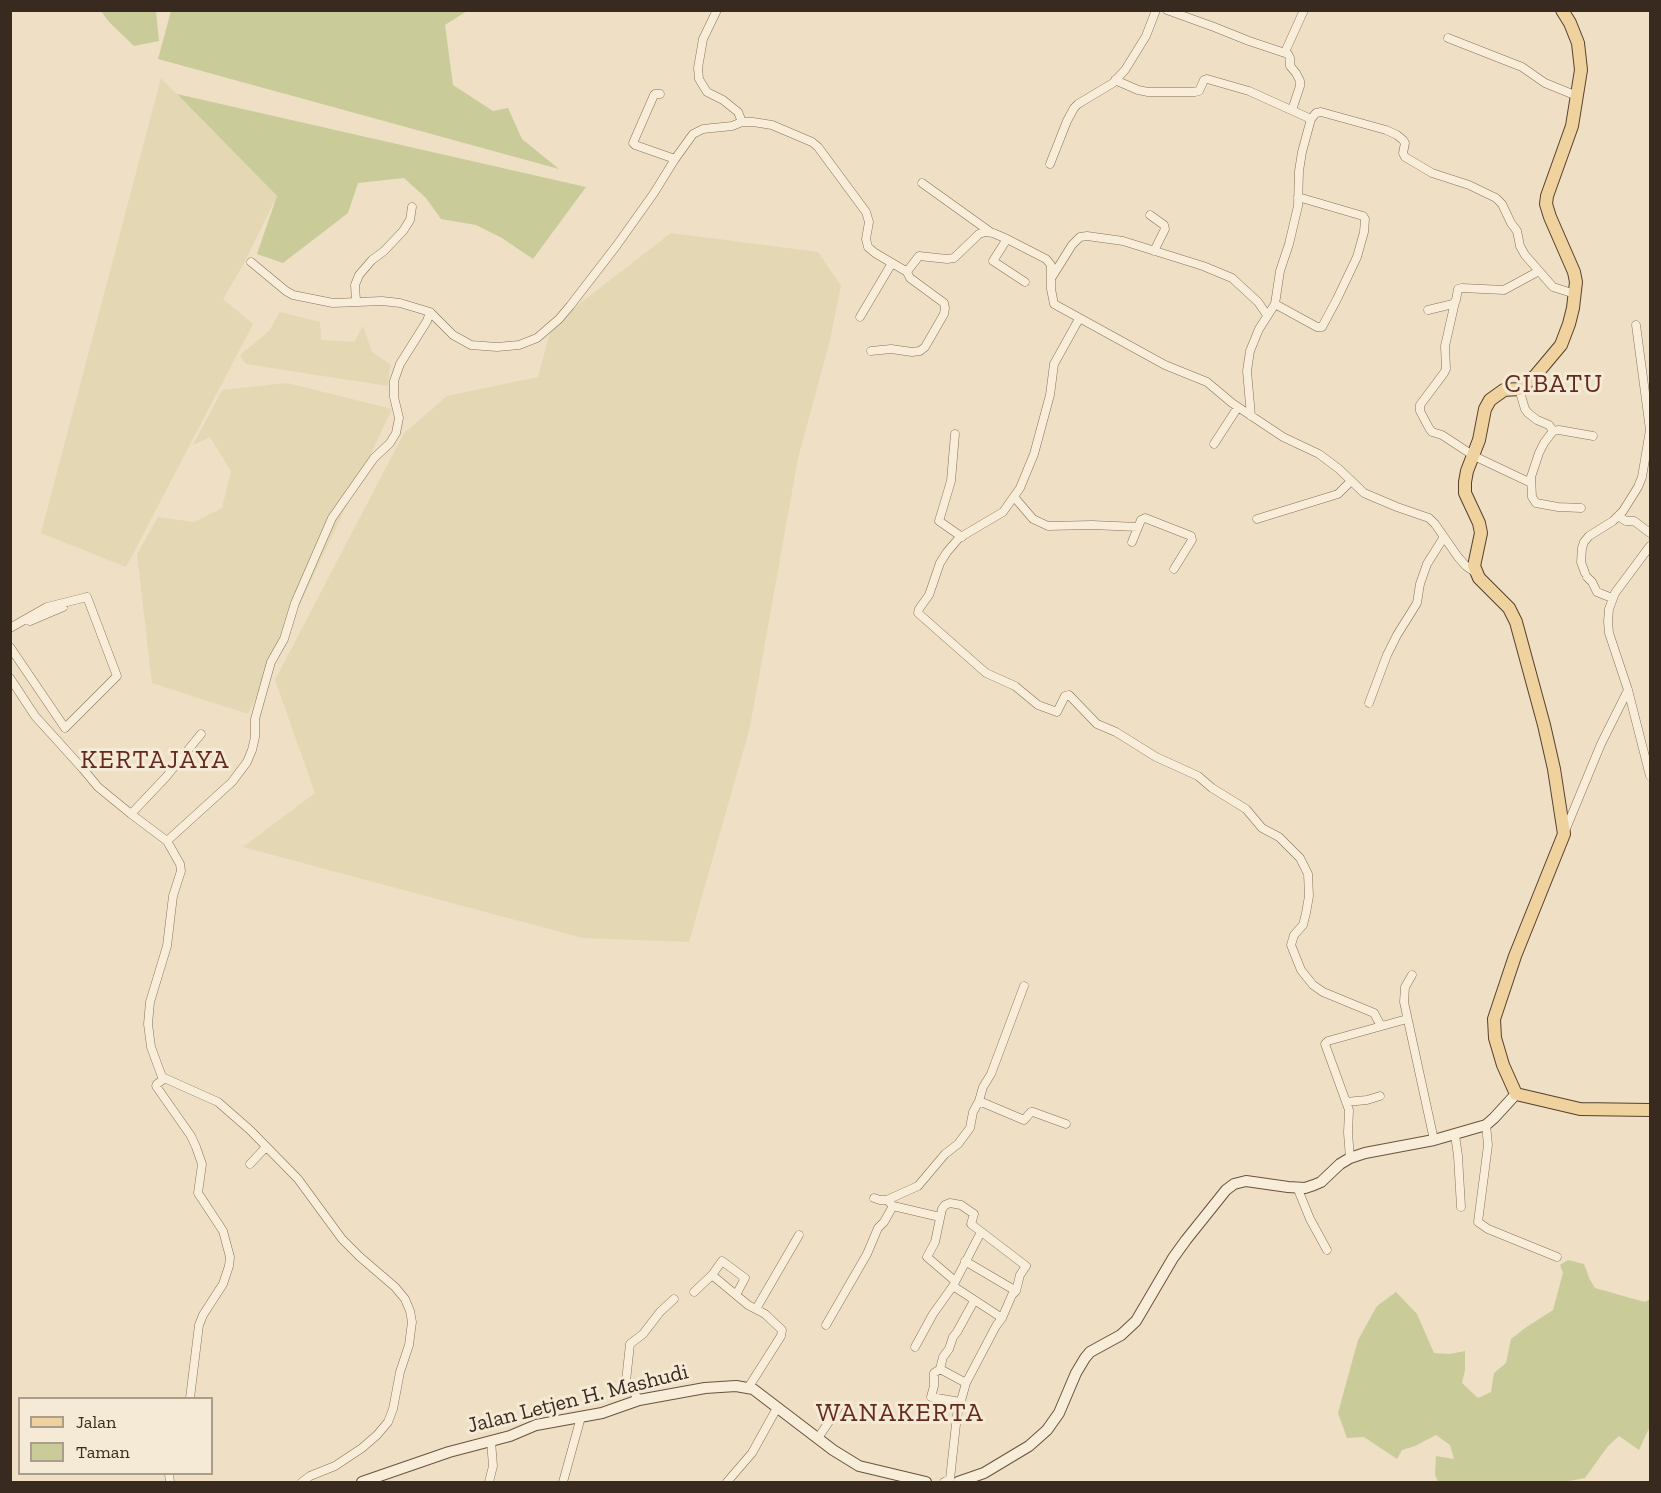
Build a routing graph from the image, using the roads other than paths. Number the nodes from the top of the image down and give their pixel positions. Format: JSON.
{"nodes":[{"id":1,"x":717,"y":10,"type":"edge"},
{"id":2,"x":1156,"y":10,"type":"edge"},
{"id":3,"x":1167,"y":10,"type":"edge"},
{"id":4,"x":1304,"y":10,"type":"edge"},
{"id":5,"x":1562,"y":10,"type":"edge"},
{"id":6,"x":1448,"y":38,"type":"dead end"},
{"id":7,"x":1285,"y":52,"type":"junction"},
{"id":8,"x":1115,"y":80,"type":"junction"},
{"id":9,"x":660,"y":94,"type":"dead end"},
{"id":10,"x":1577,"y":96,"type":"junction"},
{"id":11,"x":1292,"y":110,"type":"junction"},
{"id":12,"x":1311,"y":118,"type":"junction"},
{"id":13,"x":742,"y":122,"type":"junction"},
{"id":14,"x":675,"y":159,"type":"junction"},
{"id":15,"x":1050,"y":164,"type":"dead end"},
{"id":16,"x":921,"y":183,"type":"dead end"},
{"id":17,"x":1298,"y":197,"type":"junction"},
{"id":18,"x":412,"y":207,"type":"dead end"},
{"id":19,"x":1150,"y":215,"type":"dead end"},
{"id":20,"x":989,"y":231,"type":"junction"},
{"id":21,"x":1007,"y":239,"type":"junction"},
{"id":22,"x":1154,"y":251,"type":"junction"},
{"id":23,"x":251,"y":262,"type":"dead end"},
{"id":24,"x":892,"y":263,"type":"junction"},
{"id":25,"x":906,"y":270,"type":"junction"},
{"id":26,"x":1539,"y":272,"type":"junction"},
{"id":27,"x":1051,"y":278,"type":"junction"},
{"id":28,"x":1025,"y":282,"type":"dead end"},
{"id":29,"x":1575,"y":294,"type":"junction"},
{"id":30,"x":356,"y":301,"type":"junction"},
{"id":31,"x":1455,"y":302,"type":"junction"},
{"id":32,"x":1275,"y":304,"type":"junction"},
{"id":33,"x":1428,"y":310,"type":"dead end"},
{"id":34,"x":430,"y":312,"type":"junction"},
{"id":35,"x":1267,"y":315,"type":"junction"},
{"id":36,"x":860,"y":317,"type":"dead end"},
{"id":37,"x":1079,"y":319,"type":"junction"},
{"id":38,"x":1636,"y":325,"type":"dead end"},
{"id":39,"x":872,"y":351,"type":"dead end"},
{"id":40,"x":1519,"y":389,"type":"junction"},
{"id":41,"x":1238,"y":406,"type":"junction"},
{"id":42,"x":1251,"y":416,"type":"junction"},
{"id":43,"x":1553,"y":431,"type":"junction"},
{"id":44,"x":955,"y":434,"type":"dead end"},
{"id":45,"x":1593,"y":436,"type":"dead end"},
{"id":46,"x":1214,"y":444,"type":"dead end"},
{"id":47,"x":1474,"y":456,"type":"junction"},
{"id":48,"x":1351,"y":481,"type":"junction"},
{"id":49,"x":1531,"y":483,"type":"junction"},
{"id":50,"x":1014,"y":498,"type":"junction"},
{"id":51,"x":1581,"y":508,"type":"dead end"},
{"id":52,"x":1618,"y":516,"type":"junction"},
{"id":53,"x":1257,"y":519,"type":"dead end"},
{"id":54,"x":1138,"y":527,"type":"junction"},
{"id":55,"x":1650,"y":533,"type":"edge"},
{"id":56,"x":962,"y":537,"type":"junction"},
{"id":57,"x":1444,"y":537,"type":"junction"},
{"id":58,"x":1132,"y":542,"type":"dead end"},
{"id":59,"x":1650,"y":546,"type":"edge"},
{"id":60,"x":1174,"y":569,"type":"dead end"},
{"id":61,"x":1476,"y":573,"type":"junction"},
{"id":62,"x":1612,"y":598,"type":"junction"},
{"id":63,"x":10,"y":629,"type":"edge"},
{"id":64,"x":10,"y":647,"type":"edge"},
{"id":65,"x":10,"y":678,"type":"edge"},
{"id":66,"x":1628,"y":690,"type":"junction"},
{"id":67,"x":1369,"y":703,"type":"dead end"},
{"id":68,"x":201,"y":734,"type":"dead end"},
{"id":69,"x":1650,"y":776,"type":"edge"},
{"id":70,"x":131,"y":814,"type":"junction"},
{"id":71,"x":1564,"y":834,"type":"junction"},
{"id":72,"x":167,"y":841,"type":"junction"},
{"id":73,"x":1412,"y":975,"type":"dead end"},
{"id":74,"x":1024,"y":986,"type":"dead end"},
{"id":75,"x":1407,"y":1019,"type":"junction"},
{"id":76,"x":1381,"y":1026,"type":"junction"},
{"id":77,"x":160,"y":1082,"type":"junction"},
{"id":78,"x":1516,"y":1094,"type":"junction"},
{"id":79,"x":1380,"y":1096,"type":"dead end"},
{"id":80,"x":979,"y":1101,"type":"junction"},
{"id":81,"x":1346,"y":1102,"type":"junction"},
{"id":82,"x":1650,"y":1110,"type":"edge"},
{"id":83,"x":1066,"y":1124,"type":"dead end"},
{"id":84,"x":1486,"y":1125,"type":"junction"},
{"id":85,"x":1455,"y":1135,"type":"junction"},
{"id":86,"x":1434,"y":1140,"type":"junction"},
{"id":87,"x":266,"y":1147,"type":"junction"},
{"id":88,"x":1350,"y":1158,"type":"junction"},
{"id":89,"x":250,"y":1164,"type":"dead end"},
{"id":90,"x":1297,"y":1187,"type":"junction"},
{"id":91,"x":874,"y":1198,"type":"dead end"},
{"id":92,"x":890,"y":1203,"type":"junction"},
{"id":93,"x":1461,"y":1207,"type":"dead end"},
{"id":94,"x":940,"y":1217,"type":"junction"},
{"id":95,"x":981,"y":1232,"type":"junction"},
{"id":96,"x":799,"y":1235,"type":"dead end"},
{"id":97,"x":1327,"y":1250,"type":"dead end"},
{"id":98,"x":1557,"y":1257,"type":"dead end"},
{"id":99,"x":965,"y":1262,"type":"junction"},
{"id":100,"x":712,"y":1275,"type":"junction"},
{"id":101,"x":954,"y":1284,"type":"junction"},
{"id":102,"x":1016,"y":1291,"type":"junction"},
{"id":103,"x":694,"y":1292,"type":"dead end"},
{"id":104,"x":736,"y":1294,"type":"junction"},
{"id":105,"x":674,"y":1299,"type":"dead end"},
{"id":106,"x":974,"y":1301,"type":"junction"},
{"id":107,"x":756,"y":1309,"type":"junction"},
{"id":108,"x":1002,"y":1318,"type":"junction"},
{"id":109,"x":825,"y":1325,"type":"dead end"},
{"id":110,"x":915,"y":1347,"type":"dead end"},
{"id":111,"x":940,"y":1369,"type":"junction"},
{"id":112,"x":966,"y":1383,"type":"junction"},
{"id":113,"x":748,"y":1388,"type":"junction"},
{"id":114,"x":190,"y":1397,"type":"edge"},
{"id":115,"x":639,"y":1400,"type":"junction"},
{"id":116,"x":960,"y":1402,"type":"junction"},
{"id":117,"x":777,"y":1408,"type":"junction"},
{"id":118,"x":838,"y":1408,"type":"dead end"},
{"id":119,"x":581,"y":1417,"type":"junction"},
{"id":120,"x":818,"y":1438,"type":"junction"},
{"id":121,"x":490,"y":1441,"type":"junction"},
{"id":122,"x":302,"y":1482,"type":"edge"},
{"id":123,"x":362,"y":1482,"type":"edge"},
{"id":124,"x":489,"y":1482,"type":"edge"},
{"id":125,"x":563,"y":1482,"type":"edge"},
{"id":126,"x":727,"y":1482,"type":"edge"},
{"id":127,"x":926,"y":1482,"type":"edge"},
{"id":128,"x":944,"y":1482,"type":"edge"},
{"id":129,"x":958,"y":1482,"type":"edge"}],
"edges":[{"from":1,"to":13,"type":"street"},
{"from":2,"to":8,"type":"street"},
{"from":3,"to":7,"type":"street"},
{"from":4,"to":7,"type":"street"},
{"from":5,"to":10,"type":"main road"},
{"from":6,"to":10,"type":"street"},
{"from":7,"to":11,"type":"street"},
{"from":8,"to":11,"type":"street"},
{"from":8,"to":15,"type":"street"},
{"from":9,"to":14,"type":"street"},
{"from":10,"to":29,"type":"main road"},
{"from":11,"to":12,"type":"street"},
{"from":12,"to":17,"type":"street"},
{"from":12,"to":26,"type":"street"},
{"from":13,"to":14,"type":"street"},
{"from":13,"to":24,"type":"street"},
{"from":14,"to":34,"type":"street"},
{"from":16,"to":20,"type":"street"},
{"from":17,"to":32,"type":"street"},
{"from":17,"to":32,"type":"street"},
{"from":18,"to":30,"type":"street"},
{"from":19,"to":22,"type":"street"},
{"from":20,"to":21,"type":"street"},
{"from":20,"to":25,"type":"street"},
{"from":21,"to":27,"type":"street"},
{"from":21,"to":28,"type":"street"},
{"from":22,"to":27,"type":"street"},
{"from":22,"to":35,"type":"street"},
{"from":23,"to":30,"type":"street"},
{"from":24,"to":25,"type":"street"},
{"from":24,"to":36,"type":"street"},
{"from":25,"to":39,"type":"street"},
{"from":26,"to":29,"type":"street"},
{"from":26,"to":31,"type":"street"},
{"from":27,"to":37,"type":"street"},
{"from":29,"to":40,"type":"main road"},
{"from":30,"to":34,"type":"street"},
{"from":31,"to":33,"type":"street"},
{"from":31,"to":47,"type":"street"},
{"from":32,"to":35,"type":"street"},
{"from":34,"to":72,"type":"street"},
{"from":35,"to":42,"type":"street"},
{"from":37,"to":41,"type":"street"},
{"from":37,"to":50,"type":"street"},
{"from":38,"to":52,"type":"street"},
{"from":40,"to":43,"type":"street"},
{"from":40,"to":47,"type":"main road"},
{"from":41,"to":42,"type":"street"},
{"from":41,"to":46,"type":"street"},
{"from":42,"to":48,"type":"street"},
{"from":43,"to":45,"type":"street"},
{"from":43,"to":49,"type":"street"},
{"from":44,"to":56,"type":"street"},
{"from":47,"to":49,"type":"street"},
{"from":47,"to":61,"type":"main road"},
{"from":48,"to":53,"type":"street"},
{"from":48,"to":57,"type":"street"},
{"from":49,"to":51,"type":"street"},
{"from":50,"to":54,"type":"street"},
{"from":50,"to":56,"type":"street"},
{"from":52,"to":55,"type":"street"},
{"from":52,"to":62,"type":"street"},
{"from":54,"to":58,"type":"street"},
{"from":54,"to":60,"type":"street"},
{"from":56,"to":76,"type":"street"},
{"from":57,"to":61,"type":"street"},
{"from":57,"to":67,"type":"street"},
{"from":59,"to":62,"type":"street"},
{"from":61,"to":71,"type":"main road"},
{"from":62,"to":66,"type":"street"},
{"from":63,"to":64,"type":"street"},
{"from":65,"to":70,"type":"street"},
{"from":66,"to":69,"type":"street"},
{"from":66,"to":71,"type":"street"},
{"from":68,"to":70,"type":"street"},
{"from":70,"to":72,"type":"street"},
{"from":71,"to":78,"type":"main road"},
{"from":72,"to":77,"type":"street"},
{"from":73,"to":75,"type":"street"},
{"from":74,"to":80,"type":"street"},
{"from":75,"to":76,"type":"street"},
{"from":75,"to":86,"type":"street"},
{"from":76,"to":81,"type":"street"},
{"from":77,"to":87,"type":"street"},
{"from":77,"to":114,"type":"street"},
{"from":78,"to":82,"type":"main road"},
{"from":78,"to":84,"type":"main road"},
{"from":79,"to":81,"type":"street"},
{"from":80,"to":83,"type":"street"},
{"from":80,"to":92,"type":"street"},
{"from":81,"to":88,"type":"street"},
{"from":84,"to":85,"type":"main road"},
{"from":84,"to":98,"type":"street"},
{"from":85,"to":86,"type":"main road"},
{"from":85,"to":93,"type":"street"},
{"from":86,"to":88,"type":"main road"},
{"from":87,"to":89,"type":"street"},
{"from":87,"to":122,"type":"street"},
{"from":88,"to":90,"type":"main road"},
{"from":90,"to":97,"type":"street"},
{"from":90,"to":129,"type":"main road"},
{"from":91,"to":92,"type":"street"},
{"from":92,"to":94,"type":"street"},
{"from":92,"to":109,"type":"street"},
{"from":94,"to":95,"type":"street"},
{"from":94,"to":101,"type":"street"},
{"from":95,"to":99,"type":"street"},
{"from":95,"to":102,"type":"street"},
{"from":96,"to":107,"type":"street"},
{"from":99,"to":101,"type":"street"},
{"from":99,"to":102,"type":"street"},
{"from":100,"to":103,"type":"street"},
{"from":100,"to":104,"type":"street"},
{"from":100,"to":104,"type":"street"},
{"from":101,"to":106,"type":"street"},
{"from":101,"to":110,"type":"street"},
{"from":102,"to":108,"type":"street"},
{"from":104,"to":107,"type":"street"},
{"from":105,"to":115,"type":"street"},
{"from":106,"to":108,"type":"street"},
{"from":106,"to":111,"type":"street"},
{"from":107,"to":113,"type":"street"},
{"from":108,"to":112,"type":"street"},
{"from":111,"to":112,"type":"street"},
{"from":111,"to":116,"type":"street"},
{"from":112,"to":116,"type":"street"},
{"from":113,"to":115,"type":"main road","name":"Jalan Letjen H. Mashudi"},
{"from":113,"to":117,"type":"main road"},
{"from":115,"to":119,"type":"main road","name":"Jalan Letjen H. Mashudi"},
{"from":116,"to":128,"type":"street"},
{"from":117,"to":120,"type":"main road"},
{"from":117,"to":126,"type":"street"},
{"from":118,"to":120,"type":"street"},
{"from":119,"to":121,"type":"main road","name":"Jalan Letjen H. Mashudi"},
{"from":119,"to":125,"type":"street"},
{"from":120,"to":127,"type":"main road"},
{"from":121,"to":123,"type":"main road","name":"Jalan Letjen H. Mashudi"},
{"from":121,"to":124,"type":"street"}]}
